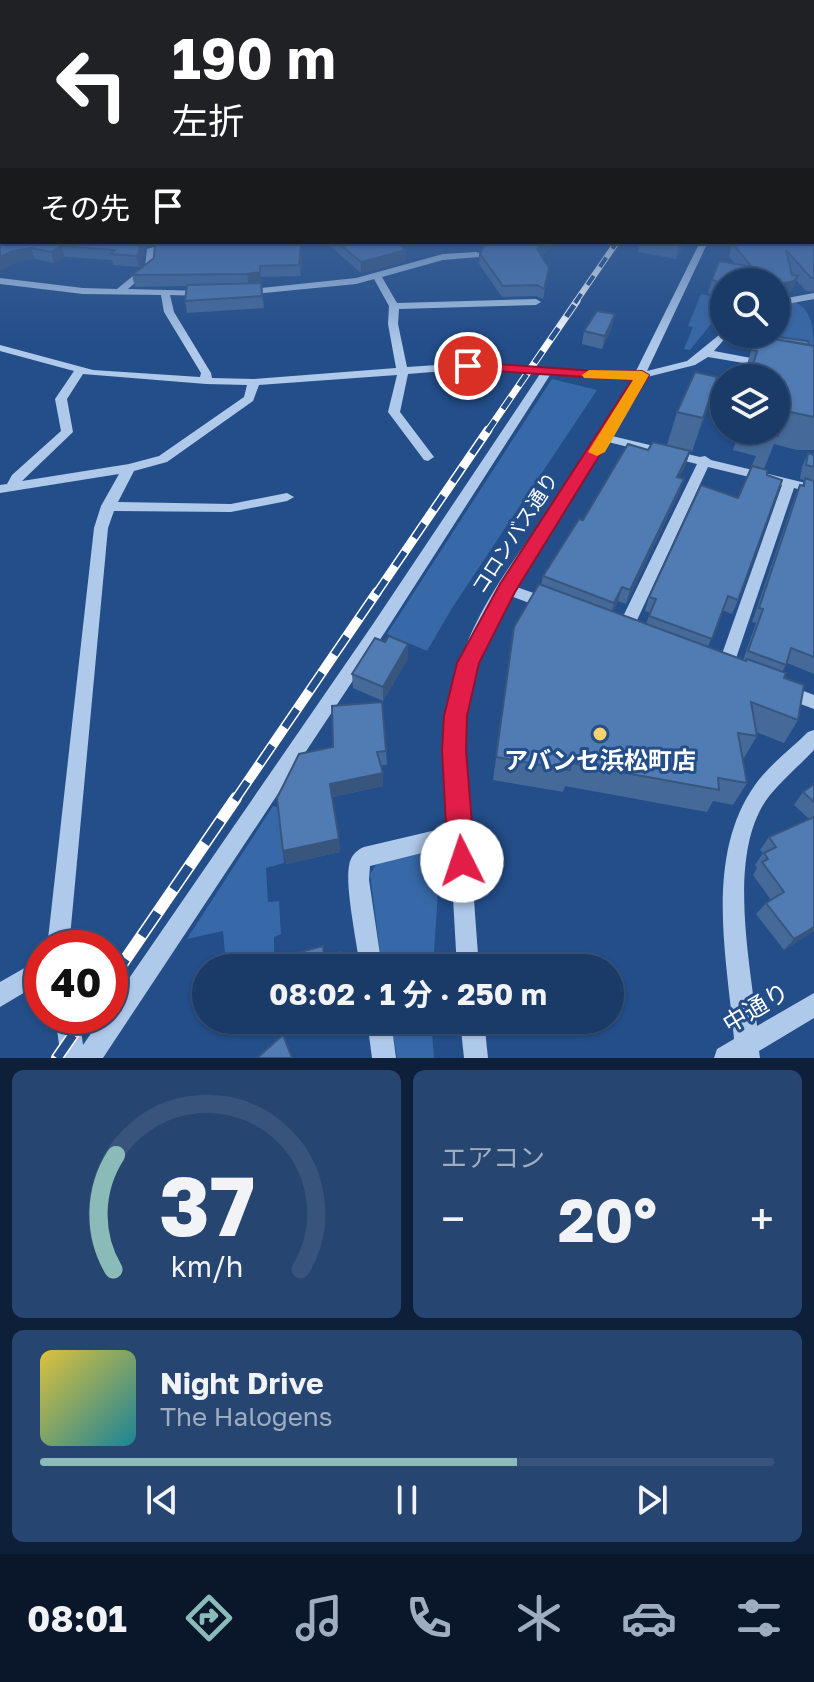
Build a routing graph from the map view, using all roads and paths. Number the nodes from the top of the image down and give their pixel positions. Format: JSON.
{"nodes":[{"id":1,"x":151,"y":249,"type":"edge"},
{"id":2,"x":701,"y":249,"type":"edge"},
{"id":3,"x":476,"y":255,"type":"dead end"},
{"id":4,"x":378,"y":277,"type":"junction"},
{"id":5,"x":0,"y":281,"type":"edge"},
{"id":6,"x":236,"y":292,"type":"edge"},
{"id":7,"x":118,"y":293,"type":"junction"},
{"id":8,"x":214,"y":293,"type":"edge"},
{"id":9,"x":165,"y":294,"type":"junction"},
{"id":10,"x":814,"y":296,"type":"edge"},
{"id":11,"x":802,"y":298,"type":"junction"},
{"id":12,"x":790,"y":300,"type":"edge"},
{"id":13,"x":536,"y":302,"type":"dead end"},
{"id":14,"x":394,"y":306,"type":"junction"},
{"id":15,"x":814,"y":307,"type":"edge"},
{"id":16,"x":0,"y":348,"type":"edge"},
{"id":17,"x":711,"y":348,"type":"edge"},
{"id":18,"x":706,"y":353,"type":"junction"},
{"id":19,"x":768,"y":364,"type":"edge"},
{"id":20,"x":401,"y":369,"type":"junction"},
{"id":21,"x":80,"y":370,"type":"junction"},
{"id":22,"x":548,"y":370,"type":"junction"},
{"id":23,"x":642,"y":375,"type":"junction"},
{"id":24,"x":206,"y":381,"type":"junction"},
{"id":25,"x":254,"y":382,"type":"junction"},
{"id":26,"x":605,"y":438,"type":"junction"},
{"id":27,"x":428,"y":457,"type":"dead end"},
{"id":28,"x":705,"y":460,"type":"junction"},
{"id":29,"x":129,"y":468,"type":"junction"},
{"id":30,"x":790,"y":482,"type":"junction"},
{"id":31,"x":6,"y":488,"type":"edge"},
{"id":32,"x":814,"y":489,"type":"edge"},
{"id":33,"x":287,"y":497,"type":"dead end"},
{"id":34,"x":108,"y":506,"type":"junction"},
{"id":35,"x":507,"y":589,"type":"junction"},
{"id":36,"x":571,"y":612,"type":"edge"},
{"id":37,"x":625,"y":632,"type":"edge"},
{"id":38,"x":725,"y":668,"type":"edge"},
{"id":39,"x":769,"y":685,"type":"edge"},
{"id":40,"x":814,"y":702,"type":"edge"},
{"id":41,"x":814,"y":738,"type":"edge"},
{"id":42,"x":460,"y":834,"type":"junction"},
{"id":43,"x":60,"y":930,"type":"edge"},
{"id":44,"x":369,"y":954,"type":"edge"},
{"id":45,"x":467,"y":954,"type":"edge"},
{"id":46,"x":24,"y":980,"type":"edge"},
{"id":47,"x":0,"y":995,"type":"edge"},
{"id":48,"x":814,"y":1005,"type":"edge"},
{"id":49,"x":70,"y":1034,"type":"edge"},
{"id":50,"x":381,"y":1034,"type":"edge"},
{"id":51,"x":473,"y":1034,"type":"edge"},
{"id":52,"x":740,"y":1054,"type":"edge"},
{"id":53,"x":73,"y":1058,"type":"edge"},
{"id":54,"x":89,"y":1058,"type":"edge"},
{"id":55,"x":384,"y":1058,"type":"edge"},
{"id":56,"x":476,"y":1058,"type":"edge"}],
"edges":[{"from":1,"to":7,"type":"street"},
{"from":2,"to":23,"type":"street","name":"コロンバス通り"},
{"from":3,"to":4,"type":"street"},
{"from":4,"to":6,"type":"street"},
{"from":4,"to":14,"type":"street"},
{"from":5,"to":7,"type":"street"},
{"from":7,"to":9,"type":"street"},
{"from":8,"to":9,"type":"street"},
{"from":9,"to":24,"type":"street"},
{"from":10,"to":11,"type":"street"},
{"from":11,"to":12,"type":"street"},
{"from":11,"to":15,"type":"street"},
{"from":13,"to":14,"type":"street"},
{"from":14,"to":20,"type":"street"},
{"from":16,"to":21,"type":"street"},
{"from":17,"to":18,"type":"street"},
{"from":18,"to":19,"type":"street"},
{"from":18,"to":23,"type":"street"},
{"from":20,"to":22,"type":"street"},
{"from":20,"to":25,"type":"street"},
{"from":20,"to":27,"type":"street"},
{"from":21,"to":24,"type":"street"},
{"from":21,"to":31,"type":"street"},
{"from":22,"to":23,"type":"street"},
{"from":22,"to":54,"type":"street"},
{"from":23,"to":26,"type":"street","name":"コロンバス通り"},
{"from":24,"to":25,"type":"street"},
{"from":25,"to":29,"type":"street"},
{"from":26,"to":28,"type":"street"},
{"from":26,"to":35,"type":"street","name":"コロンバス通り"},
{"from":28,"to":30,"type":"street"},
{"from":28,"to":37,"type":"street"},
{"from":29,"to":31,"type":"street"},
{"from":29,"to":34,"type":"street"},
{"from":30,"to":32,"type":"street"},
{"from":30,"to":38,"type":"street"},
{"from":33,"to":34,"type":"street"},
{"from":34,"to":43,"type":"street"},
{"from":35,"to":36,"type":"street"},
{"from":35,"to":42,"type":"street","name":"コロンバス通り"},
{"from":39,"to":40,"type":"street"},
{"from":41,"to":52,"type":"street"},
{"from":42,"to":44,"type":"street"},
{"from":42,"to":45,"type":"street","name":"コロンバス通り"},
{"from":46,"to":47,"type":"street"},
{"from":48,"to":52,"type":"street","name":"中通り"},
{"from":49,"to":53,"type":"street"},
{"from":50,"to":55,"type":"street"},
{"from":51,"to":56,"type":"street"}]}
